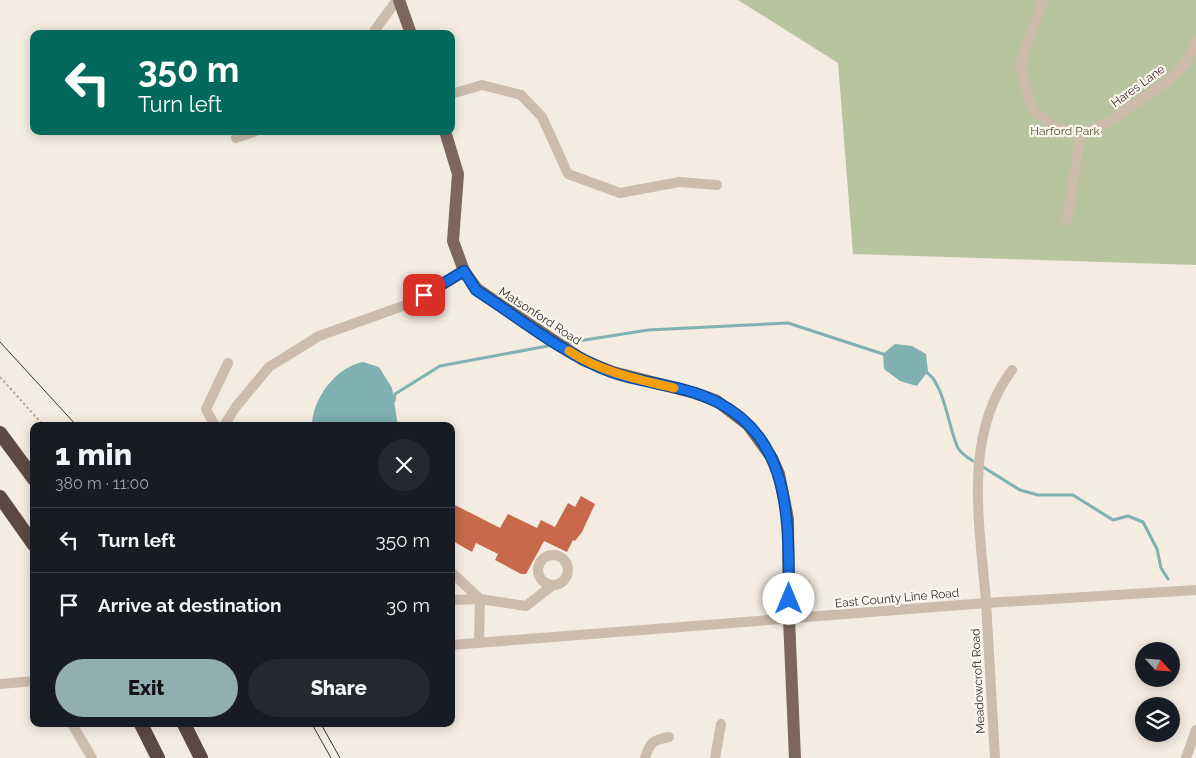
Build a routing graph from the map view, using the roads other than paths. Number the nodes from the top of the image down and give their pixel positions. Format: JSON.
{"nodes":[{"id":1,"x":398,"y":0,"type":"edge"},
{"id":2,"x":1043,"y":0,"type":"edge"},
{"id":3,"x":375,"y":30,"type":"edge"},
{"id":4,"x":409,"y":30,"type":"edge"},
{"id":5,"x":1196,"y":42,"type":"edge"},
{"id":6,"x":455,"y":93,"type":"edge"},
{"id":7,"x":245,"y":135,"type":"edge"},
{"id":8,"x":446,"y":135,"type":"edge"},
{"id":9,"x":1080,"y":135,"type":"junction"},
{"id":10,"x":236,"y":138,"type":"dead end"},
{"id":11,"x":717,"y":185,"type":"dead end"},
{"id":12,"x":1066,"y":220,"type":"dead end"},
{"id":13,"x":464,"y":271,"type":"junction"},
{"id":14,"x":228,"y":363,"type":"dead end"},
{"id":15,"x":1012,"y":370,"type":"dead end"},
{"id":16,"x":212,"y":422,"type":"edge"},
{"id":17,"x":226,"y":422,"type":"edge"},
{"id":18,"x":0,"y":433,"type":"edge"},
{"id":19,"x":30,"y":474,"type":"edge"},
{"id":20,"x":0,"y":497,"type":"edge"},
{"id":21,"x":30,"y":539,"type":"edge"},
{"id":22,"x":455,"y":576,"type":"edge"},
{"id":23,"x":553,"y":585,"type":"dead end"},
{"id":24,"x":1196,"y":590,"type":"edge"},
{"id":25,"x":480,"y":599,"type":"junction"},
{"id":26,"x":455,"y":600,"type":"edge"},
{"id":27,"x":986,"y":603,"type":"junction"},
{"id":28,"x":789,"y":619,"type":"junction"},
{"id":29,"x":479,"y":642,"type":"junction"},
{"id":30,"x":455,"y":645,"type":"edge"},
{"id":31,"x":30,"y":681,"type":"edge"},
{"id":32,"x":0,"y":684,"type":"edge"},
{"id":33,"x":721,"y":724,"type":"dead end"},
{"id":34,"x":74,"y":727,"type":"edge"},
{"id":35,"x":142,"y":727,"type":"edge"},
{"id":36,"x":186,"y":727,"type":"edge"},
{"id":37,"x":1196,"y":730,"type":"edge"},
{"id":38,"x":669,"y":737,"type":"dead end"},
{"id":39,"x":92,"y":758,"type":"edge"},
{"id":40,"x":158,"y":758,"type":"edge"},
{"id":41,"x":202,"y":758,"type":"edge"},
{"id":42,"x":645,"y":758,"type":"edge"},
{"id":43,"x":715,"y":758,"type":"edge"},
{"id":44,"x":795,"y":758,"type":"edge"},
{"id":45,"x":995,"y":758,"type":"edge"},
{"id":46,"x":1186,"y":758,"type":"edge"}],
"edges":[{"from":1,"to":3,"type":"street"},
{"from":1,"to":4,"type":"main road"},
{"from":2,"to":9,"type":"street"},
{"from":5,"to":9,"type":"street","name":"Hares Lane"},
{"from":6,"to":11,"type":"street"},
{"from":7,"to":10,"type":"street"},
{"from":8,"to":13,"type":"main road","name":"Matsonford Road"},
{"from":9,"to":12,"type":"street"},
{"from":13,"to":17,"type":"street"},
{"from":13,"to":28,"type":"main road","name":"Matsonford Road"},
{"from":14,"to":16,"type":"street"},
{"from":15,"to":27,"type":"street","name":"Meadowcroft Road"},
{"from":18,"to":19,"type":"highway"},
{"from":20,"to":21,"type":"highway"},
{"from":22,"to":25,"type":"street"},
{"from":23,"to":25,"type":"street"},
{"from":24,"to":27,"type":"street","name":"East County Line Road"},
{"from":25,"to":26,"type":"street"},
{"from":25,"to":29,"type":"street"},
{"from":27,"to":28,"type":"street","name":"East County Line Road"},
{"from":27,"to":45,"type":"street","name":"Meadowcroft Road"},
{"from":28,"to":29,"type":"street","name":"East County Line Road"},
{"from":28,"to":44,"type":"main road","name":"Matsonford Road"},
{"from":29,"to":30,"type":"street","name":"East County Line Road"},
{"from":31,"to":32,"type":"street"},
{"from":33,"to":43,"type":"street"},
{"from":34,"to":39,"type":"street"},
{"from":35,"to":40,"type":"highway"},
{"from":36,"to":41,"type":"highway"},
{"from":37,"to":46,"type":"street"},
{"from":38,"to":42,"type":"street"}]}
